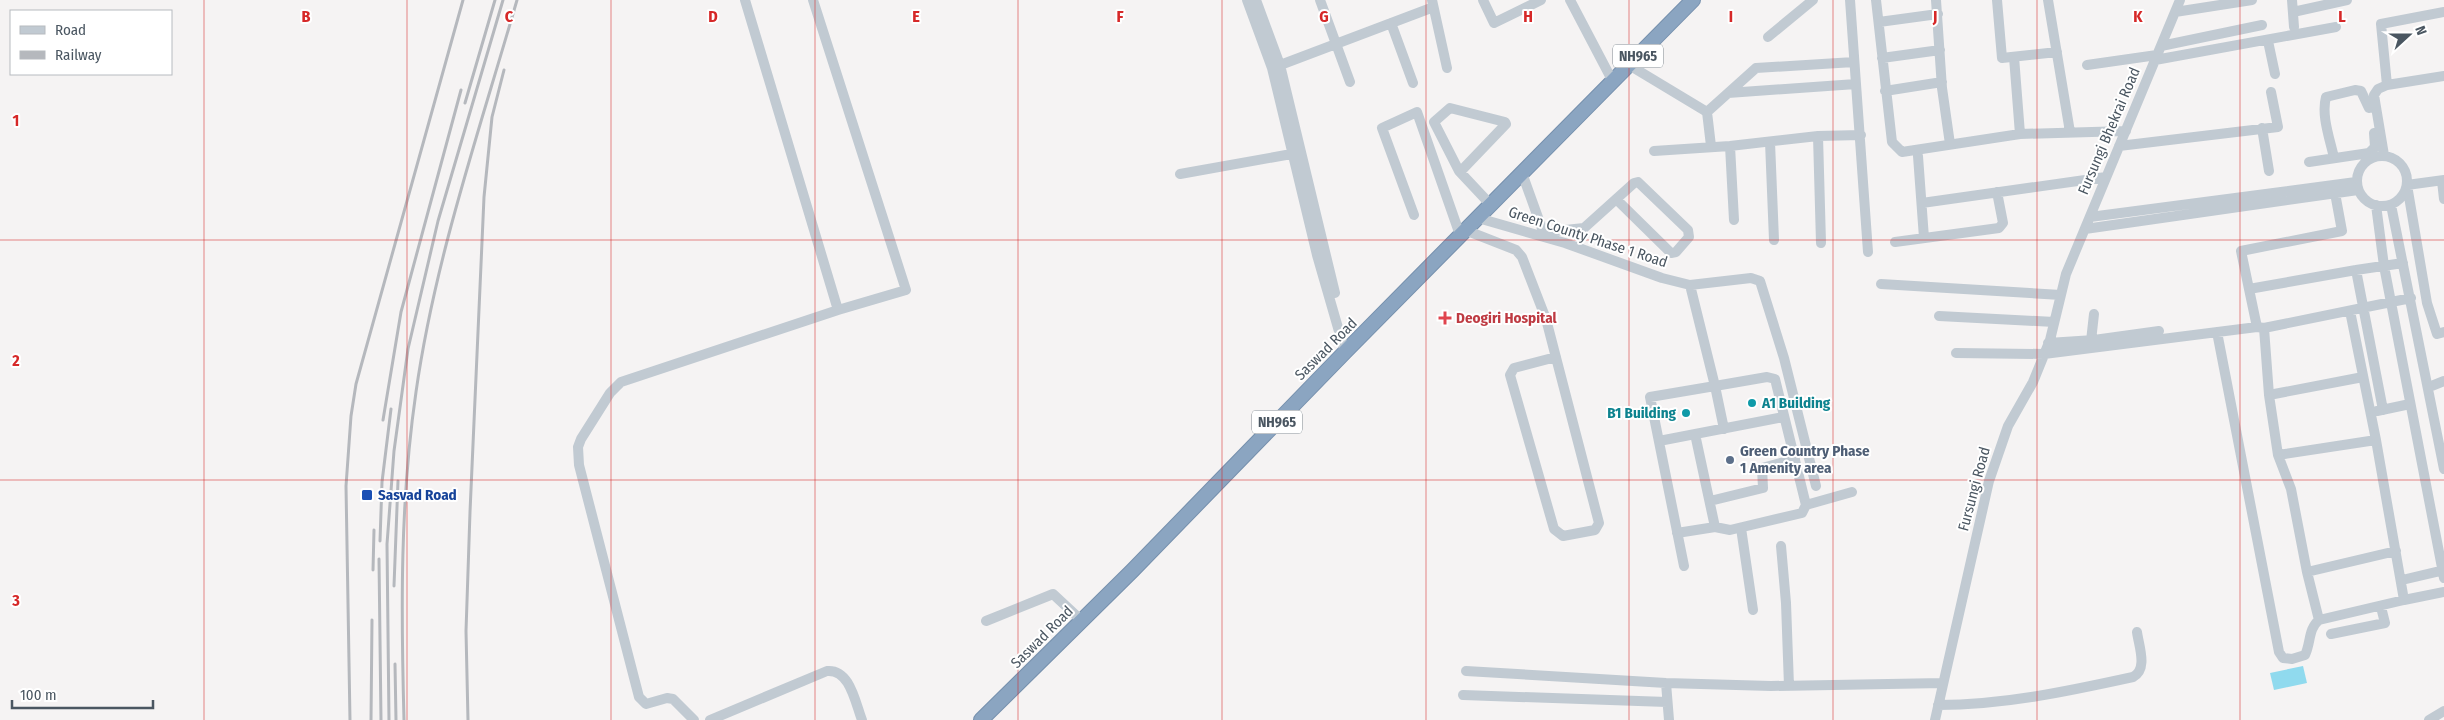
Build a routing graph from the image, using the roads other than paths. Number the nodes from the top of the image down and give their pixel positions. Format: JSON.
{"nodes":[{"id":1,"x":745,"y":0,"type":"edge"},
{"id":2,"x":813,"y":0,"type":"edge"},
{"id":3,"x":1247,"y":0,"type":"edge"},
{"id":4,"x":1256,"y":0,"type":"edge"},
{"id":5,"x":1320,"y":0,"type":"edge"},
{"id":6,"x":1483,"y":0,"type":"edge"},
{"id":7,"x":1541,"y":0,"type":"edge"},
{"id":8,"x":1570,"y":0,"type":"edge"},
{"id":9,"x":1813,"y":0,"type":"edge"},
{"id":10,"x":1850,"y":0,"type":"edge"},
{"id":11,"x":1876,"y":0,"type":"edge"},
{"id":12,"x":1936,"y":0,"type":"edge"},
{"id":13,"x":1997,"y":0,"type":"edge"},
{"id":14,"x":2048,"y":0,"type":"edge"},
{"id":15,"x":2180,"y":0,"type":"edge"},
{"id":16,"x":2252,"y":0,"type":"edge"},
{"id":17,"x":2292,"y":0,"type":"edge"},
{"id":18,"x":2348,"y":0,"type":"edge"},
{"id":19,"x":1685,"y":3,"type":"edge"},
{"id":20,"x":1431,"y":4,"type":"edge"},
{"id":21,"x":2175,"y":12,"type":"junction"},
{"id":22,"x":2293,"y":12,"type":"junction"},
{"id":23,"x":2444,"y":12,"type":"edge"},
{"id":24,"x":1938,"y":14,"type":"junction"},
{"id":25,"x":1879,"y":22,"type":"junction"},
{"id":26,"x":1391,"y":23,"type":"junction"},
{"id":27,"x":2262,"y":25,"type":"dead end"},
{"id":28,"x":2294,"y":27,"type":"dead end"},
{"id":29,"x":2336,"y":27,"type":"dead end"},
{"id":30,"x":1768,"y":36,"type":"dead end"},
{"id":31,"x":2268,"y":41,"type":"junction"},
{"id":32,"x":1337,"y":44,"type":"junction"},
{"id":33,"x":1940,"y":50,"type":"junction"},
{"id":34,"x":2057,"y":52,"type":"junction"},
{"id":35,"x":2158,"y":54,"type":"junction"},
{"id":36,"x":2014,"y":57,"type":"junction"},
{"id":37,"x":1882,"y":58,"type":"junction"},
{"id":38,"x":1854,"y":62,"type":"junction"},
{"id":39,"x":1629,"y":65,"type":"junction"},
{"id":40,"x":2087,"y":65,"type":"dead end"},
{"id":41,"x":1276,"y":66,"type":"junction"},
{"id":42,"x":1447,"y":68,"type":"dead end"},
{"id":43,"x":2275,"y":74,"type":"dead end"},
{"id":44,"x":2444,"y":76,"type":"edge"},
{"id":45,"x":1612,"y":80,"type":"junction"},
{"id":46,"x":1350,"y":82,"type":"dead end"},
{"id":47,"x":1942,"y":82,"type":"junction"},
{"id":48,"x":1413,"y":83,"type":"dead end"},
{"id":49,"x":1856,"y":84,"type":"junction"},
{"id":50,"x":2387,"y":85,"type":"junction"},
{"id":51,"x":1885,"y":91,"type":"junction"},
{"id":52,"x":2270,"y":92,"type":"dead end"},
{"id":53,"x":1728,"y":93,"type":"junction"},
{"id":54,"x":2372,"y":107,"type":"junction"},
{"id":55,"x":1707,"y":112,"type":"junction"},
{"id":56,"x":2262,"y":128,"type":"junction"},
{"id":57,"x":2126,"y":131,"type":"junction"},
{"id":58,"x":2070,"y":132,"type":"junction"},
{"id":59,"x":2020,"y":134,"type":"junction"},
{"id":60,"x":1860,"y":135,"type":"junction"},
{"id":61,"x":1818,"y":136,"type":"junction"},
{"id":62,"x":2378,"y":138,"type":"junction"},
{"id":63,"x":1770,"y":142,"type":"junction"},
{"id":64,"x":1950,"y":144,"type":"junction"},
{"id":65,"x":1711,"y":146,"type":"junction"},
{"id":66,"x":1730,"y":146,"type":"junction"},
{"id":67,"x":2119,"y":146,"type":"junction"},
{"id":68,"x":1654,"y":151,"type":"dead end"},
{"id":69,"x":1296,"y":154,"type":"junction"},
{"id":70,"x":2384,"y":155,"type":"junction"},
{"id":71,"x":1918,"y":156,"type":"dead end"},
{"id":72,"x":2334,"y":158,"type":"junction"},
{"id":73,"x":2309,"y":162,"type":"dead end"},
{"id":74,"x":2268,"y":171,"type":"dead end"},
{"id":75,"x":1460,"y":172,"type":"junction"},
{"id":76,"x":1522,"y":173,"type":"junction"},
{"id":77,"x":1180,"y":174,"type":"dead end"},
{"id":78,"x":2106,"y":177,"type":"junction"},
{"id":79,"x":2443,"y":180,"type":"edge"},
{"id":80,"x":2407,"y":185,"type":"junction"},
{"id":81,"x":2357,"y":186,"type":"junction"},
{"id":82,"x":1997,"y":192,"type":"junction"},
{"id":83,"x":2335,"y":193,"type":"junction"},
{"id":84,"x":1616,"y":199,"type":"junction"},
{"id":85,"x":2444,"y":199,"type":"edge"},
{"id":86,"x":1922,"y":203,"type":"junction"},
{"id":87,"x":1490,"y":204,"type":"junction"},
{"id":88,"x":2391,"y":205,"type":"junction"},
{"id":89,"x":2376,"y":206,"type":"junction"},
{"id":90,"x":1414,"y":214,"type":"dead end"},
{"id":91,"x":1478,"y":218,"type":"junction"},
{"id":92,"x":2090,"y":218,"type":"junction"},
{"id":93,"x":1734,"y":220,"type":"dead end"},
{"id":94,"x":2085,"y":229,"type":"junction"},
{"id":95,"x":1463,"y":233,"type":"junction"},
{"id":96,"x":1547,"y":238,"type":"junction"},
{"id":97,"x":1924,"y":238,"type":"junction"},
{"id":98,"x":1774,"y":240,"type":"dead end"},
{"id":99,"x":1895,"y":242,"type":"dead end"},
{"id":100,"x":1821,"y":243,"type":"dead end"},
{"id":101,"x":1868,"y":252,"type":"dead end"},
{"id":102,"x":2403,"y":263,"type":"junction"},
{"id":103,"x":2384,"y":266,"type":"junction"},
{"id":104,"x":2356,"y":270,"type":"junction"},
{"id":105,"x":2066,"y":274,"type":"joint"},
{"id":106,"x":1881,"y":284,"type":"dead end"},
{"id":107,"x":1690,"y":285,"type":"junction"},
{"id":108,"x":2249,"y":289,"type":"junction"},
{"id":109,"x":2061,"y":295,"type":"junction"},
{"id":110,"x":2411,"y":298,"type":"junction"},
{"id":111,"x":2392,"y":302,"type":"junction"},
{"id":112,"x":2363,"y":308,"type":"junction"},
{"id":113,"x":838,"y":310,"type":"junction"},
{"id":114,"x":2350,"y":311,"type":"junction"},
{"id":115,"x":2094,"y":314,"type":"dead end"},
{"id":116,"x":1938,"y":316,"type":"dead end"},
{"id":117,"x":2054,"y":322,"type":"junction"},
{"id":118,"x":2260,"y":328,"type":"junction"},
{"id":119,"x":2159,"y":331,"type":"dead end"},
{"id":120,"x":2217,"y":332,"type":"junction"},
{"id":121,"x":2441,"y":333,"type":"edge"},
{"id":122,"x":2419,"y":338,"type":"junction"},
{"id":123,"x":2090,"y":341,"type":"junction"},
{"id":124,"x":2048,"y":343,"type":"junction"},
{"id":125,"x":1348,"y":349,"type":"junction"},
{"id":126,"x":1956,"y":353,"type":"dead end"},
{"id":127,"x":2044,"y":354,"type":"junction"},
{"id":128,"x":1556,"y":356,"type":"junction"},
{"id":129,"x":2363,"y":377,"type":"junction"},
{"id":130,"x":2444,"y":381,"type":"edge"},
{"id":131,"x":1715,"y":386,"type":"junction"},
{"id":132,"x":2428,"y":387,"type":"junction"},
{"id":133,"x":2269,"y":395,"type":"junction"},
{"id":134,"x":2410,"y":404,"type":"junction"},
{"id":135,"x":2383,"y":410,"type":"junction"},
{"id":136,"x":2370,"y":413,"type":"junction"},
{"id":137,"x":1782,"y":417,"type":"junction"},
{"id":138,"x":2439,"y":418,"type":"edge"},
{"id":139,"x":1724,"y":429,"type":"junction"},
{"id":140,"x":1695,"y":434,"type":"junction"},
{"id":141,"x":2441,"y":439,"type":"edge"},
{"id":142,"x":2376,"y":440,"type":"junction"},
{"id":143,"x":1658,"y":441,"type":"junction"},
{"id":144,"x":2418,"y":445,"type":"junction"},
{"id":145,"x":2278,"y":455,"type":"junction"},
{"id":146,"x":1795,"y":458,"type":"junction"},
{"id":147,"x":2444,"y":469,"type":"edge"},
{"id":148,"x":1816,"y":486,"type":"dead end"},
{"id":149,"x":1852,"y":492,"type":"dead end"},
{"id":150,"x":1710,"y":501,"type":"junction"},
{"id":151,"x":1806,"y":505,"type":"junction"},
{"id":152,"x":1716,"y":527,"type":"junction"},
{"id":153,"x":1740,"y":528,"type":"junction"},
{"id":154,"x":1678,"y":534,"type":"junction"},
{"id":155,"x":1781,"y":546,"type":"dead end"},
{"id":156,"x":2396,"y":552,"type":"junction"},
{"id":157,"x":1684,"y":566,"type":"dead end"},
{"id":158,"x":2307,"y":572,"type":"junction"},
{"id":159,"x":2443,"y":573,"type":"edge"},
{"id":160,"x":2402,"y":580,"type":"junction"},
{"id":161,"x":2444,"y":592,"type":"edge"},
{"id":162,"x":2404,"y":600,"type":"junction"},
{"id":163,"x":2380,"y":607,"type":"junction"},
{"id":164,"x":1753,"y":610,"type":"dead end"},
{"id":165,"x":2319,"y":620,"type":"junction"},
{"id":166,"x":986,"y":621,"type":"dead end"},
{"id":167,"x":1082,"y":621,"type":"junction"},
{"id":168,"x":2137,"y":632,"type":"dead end"},
{"id":169,"x":2331,"y":634,"type":"dead end"},
{"id":170,"x":1466,"y":671,"type":"dead end"},
{"id":171,"x":1666,"y":683,"type":"junction"},
{"id":172,"x":1943,"y":683,"type":"junction"},
{"id":173,"x":1789,"y":686,"type":"junction"},
{"id":174,"x":1463,"y":695,"type":"dead end"},
{"id":175,"x":1667,"y":702,"type":"junction"},
{"id":176,"x":1938,"y":705,"type":"junction"},
{"id":177,"x":2444,"y":711,"type":"edge"},
{"id":178,"x":694,"y":720,"type":"edge"},
{"id":179,"x":710,"y":720,"type":"edge"},
{"id":180,"x":862,"y":720,"type":"edge"},
{"id":181,"x":981,"y":720,"type":"edge"},
{"id":182,"x":1669,"y":720,"type":"edge"},
{"id":183,"x":1935,"y":720,"type":"edge"},
{"id":184,"x":2429,"y":720,"type":"edge"}],
"edges":[{"from":1,"to":113,"type":"street"},
{"from":2,"to":113,"type":"street"},
{"from":3,"to":41,"type":"street"},
{"from":4,"to":41,"type":"street"},
{"from":5,"to":32,"type":"street"},
{"from":6,"to":7,"type":"street"},
{"from":8,"to":45,"type":"street"},
{"from":9,"to":30,"type":"street"},
{"from":10,"to":38,"type":"street"},
{"from":11,"to":25,"type":"street"},
{"from":12,"to":24,"type":"street"},
{"from":13,"to":36,"type":"street"},
{"from":14,"to":34,"type":"street"},
{"from":15,"to":21,"type":"street","name":"Fursungi Bhekrai Road"},
{"from":16,"to":21,"type":"street"},
{"from":17,"to":22,"type":"street"},
{"from":18,"to":22,"type":"street"},
{"from":19,"to":39,"type":"highway","name":"Saswad Road","number":"NH965"},
{"from":20,"to":26,"type":"street"},
{"from":20,"to":42,"type":"street"},
{"from":21,"to":35,"type":"street","name":"Fursungi Bhekrai Road"},
{"from":22,"to":28,"type":"street"},
{"from":23,"to":50,"type":"street"},
{"from":24,"to":25,"type":"street"},
{"from":24,"to":33,"type":"street"},
{"from":25,"to":37,"type":"street"},
{"from":26,"to":32,"type":"street"},
{"from":26,"to":48,"type":"street"},
{"from":27,"to":35,"type":"street"},
{"from":29,"to":31,"type":"street"},
{"from":31,"to":35,"type":"street"},
{"from":31,"to":43,"type":"street"},
{"from":32,"to":41,"type":"street"},
{"from":32,"to":46,"type":"street"},
{"from":33,"to":37,"type":"street"},
{"from":33,"to":47,"type":"street"},
{"from":34,"to":36,"type":"street"},
{"from":34,"to":58,"type":"street"},
{"from":35,"to":40,"type":"street"},
{"from":35,"to":57,"type":"street","name":"Fursungi Bhekrai Road"},
{"from":36,"to":59,"type":"street"},
{"from":37,"to":51,"type":"street"},
{"from":38,"to":49,"type":"street"},
{"from":38,"to":53,"type":"street"},
{"from":39,"to":45,"type":"highway","name":"Saswad Road","number":"NH965"},
{"from":39,"to":55,"type":"street"},
{"from":41,"to":69,"type":"street"},
{"from":44,"to":50,"type":"street"},
{"from":45,"to":76,"type":"highway","name":"Saswad Road","number":"NH965"},
{"from":47,"to":51,"type":"street"},
{"from":47,"to":64,"type":"street"},
{"from":49,"to":53,"type":"street"},
{"from":49,"to":60,"type":"street"},
{"from":50,"to":54,"type":"street"},
{"from":51,"to":64,"type":"street"},
{"from":52,"to":56,"type":"street"},
{"from":53,"to":55,"type":"street"},
{"from":54,"to":62,"type":"street"},
{"from":54,"to":72,"type":"street"},
{"from":55,"to":65,"type":"street"},
{"from":56,"to":67,"type":"street"},
{"from":56,"to":74,"type":"street"},
{"from":57,"to":58,"type":"street"},
{"from":57,"to":67,"type":"street","name":"Fursungi Bhekrai Road"},
{"from":58,"to":59,"type":"street"},
{"from":59,"to":64,"type":"street"},
{"from":60,"to":61,"type":"street"},
{"from":60,"to":101,"type":"street"},
{"from":61,"to":63,"type":"street"},
{"from":61,"to":100,"type":"street"},
{"from":62,"to":70,"type":"street"},
{"from":62,"to":72,"type":"street"},
{"from":63,"to":66,"type":"street"},
{"from":63,"to":98,"type":"street"},
{"from":65,"to":66,"type":"street"},
{"from":65,"to":68,"type":"street"},
{"from":66,"to":93,"type":"street"},
{"from":67,"to":78,"type":"street","name":"Fursungi Bhekrai Road"},
{"from":69,"to":77,"type":"street"},
{"from":69,"to":125,"type":"street"},
{"from":70,"to":80,"type":"street"},
{"from":70,"to":81,"type":"street"},
{"from":71,"to":86,"type":"street"},
{"from":72,"to":73,"type":"street"},
{"from":75,"to":75,"type":"street"},
{"from":75,"to":87,"type":"street"},
{"from":76,"to":87,"type":"highway","name":"Saswad Road","number":"NH965"},
{"from":76,"to":96,"type":"street"},
{"from":78,"to":82,"type":"street"},
{"from":78,"to":92,"type":"street","name":"Fursungi Bhekrai Road"},
{"from":79,"to":80,"type":"street"},
{"from":79,"to":85,"type":"street"},
{"from":80,"to":88,"type":"street"},
{"from":80,"to":121,"type":"street"},
{"from":81,"to":83,"type":"street"},
{"from":81,"to":89,"type":"street"},
{"from":81,"to":92,"type":"street"},
{"from":82,"to":86,"type":"street"},
{"from":82,"to":97,"type":"street"},
{"from":83,"to":94,"type":"street"},
{"from":83,"to":108,"type":"street"},
{"from":84,"to":84,"type":"street"},
{"from":84,"to":96,"type":"street"},
{"from":86,"to":97,"type":"street"},
{"from":87,"to":91,"type":"highway","name":"Saswad Road","number":"NH965"},
{"from":88,"to":89,"type":"street"},
{"from":88,"to":102,"type":"street"},
{"from":89,"to":103,"type":"street"},
{"from":90,"to":95,"type":"street"},
{"from":91,"to":95,"type":"highway","name":"Saswad Road","number":"NH965"},
{"from":91,"to":96,"type":"street","name":"Green County Phase 1 Road"},
{"from":92,"to":94,"type":"street","name":"Fursungi Bhekrai Road"},
{"from":94,"to":105,"type":"street","name":"Fursungi Bhekrai Road"},
{"from":95,"to":125,"type":"highway","name":"Saswad Road","number":"NH965"},
{"from":95,"to":128,"type":"street"},
{"from":96,"to":107,"type":"street","name":"Green County Phase 1 Road"},
{"from":97,"to":99,"type":"street"},
{"from":102,"to":103,"type":"street"},
{"from":102,"to":110,"type":"street"},
{"from":103,"to":104,"type":"street"},
{"from":103,"to":111,"type":"street"},
{"from":104,"to":108,"type":"street"},
{"from":104,"to":112,"type":"street"},
{"from":105,"to":109,"type":"street","name":"Fursungi Road"},
{"from":106,"to":109,"type":"street"},
{"from":107,"to":131,"type":"street"},
{"from":107,"to":148,"type":"street"},
{"from":108,"to":118,"type":"street"},
{"from":109,"to":117,"type":"street","name":"Fursungi Road"},
{"from":110,"to":111,"type":"street"},
{"from":110,"to":122,"type":"street"},
{"from":111,"to":112,"type":"street"},
{"from":111,"to":134,"type":"street"},
{"from":112,"to":114,"type":"street"},
{"from":112,"to":135,"type":"street"},
{"from":113,"to":178,"type":"street"},
{"from":114,"to":118,"type":"street"},
{"from":114,"to":129,"type":"street"},
{"from":115,"to":123,"type":"street"},
{"from":116,"to":117,"type":"street"},
{"from":117,"to":124,"type":"street","name":"Fursungi Road"},
{"from":118,"to":120,"type":"street"},
{"from":118,"to":133,"type":"street"},
{"from":119,"to":123,"type":"street"},
{"from":120,"to":127,"type":"street"},
{"from":120,"to":165,"type":"street"},
{"from":121,"to":122,"type":"street"},
{"from":122,"to":132,"type":"street"},
{"from":123,"to":124,"type":"street"},
{"from":124,"to":127,"type":"street","name":"Fursungi Road"},
{"from":125,"to":167,"type":"highway","name":"Saswad Road","number":"NH965"},
{"from":126,"to":127,"type":"street"},
{"from":127,"to":172,"type":"street","name":"Fursungi Road"},
{"from":128,"to":128,"type":"street"},
{"from":129,"to":133,"type":"street"},
{"from":129,"to":136,"type":"street"},
{"from":130,"to":132,"type":"street"},
{"from":131,"to":137,"type":"street"},
{"from":131,"to":139,"type":"street"},
{"from":131,"to":143,"type":"street"},
{"from":132,"to":138,"type":"street"},
{"from":133,"to":145,"type":"street"},
{"from":134,"to":135,"type":"street"},
{"from":134,"to":144,"type":"street"},
{"from":135,"to":136,"type":"street"},
{"from":136,"to":142,"type":"street"},
{"from":137,"to":139,"type":"street"},
{"from":137,"to":146,"type":"street"},
{"from":138,"to":141,"type":"street"},
{"from":139,"to":140,"type":"street"},
{"from":140,"to":143,"type":"street"},
{"from":140,"to":150,"type":"street"},
{"from":141,"to":144,"type":"street"},
{"from":141,"to":147,"type":"street"},
{"from":142,"to":145,"type":"street"},
{"from":142,"to":156,"type":"street"},
{"from":143,"to":154,"type":"street"},
{"from":144,"to":159,"type":"street"},
{"from":145,"to":158,"type":"street"},
{"from":146,"to":150,"type":"street"},
{"from":146,"to":151,"type":"street"},
{"from":149,"to":151,"type":"street"},
{"from":150,"to":152,"type":"street"},
{"from":151,"to":153,"type":"street"},
{"from":152,"to":153,"type":"street"},
{"from":152,"to":154,"type":"street"},
{"from":153,"to":164,"type":"street"},
{"from":154,"to":157,"type":"street"},
{"from":155,"to":173,"type":"street"},
{"from":156,"to":158,"type":"street"},
{"from":156,"to":160,"type":"street"},
{"from":158,"to":165,"type":"street"},
{"from":159,"to":160,"type":"street"},
{"from":160,"to":162,"type":"street"},
{"from":161,"to":162,"type":"street"},
{"from":162,"to":163,"type":"street"},
{"from":163,"to":165,"type":"street"},
{"from":163,"to":169,"type":"street"},
{"from":166,"to":167,"type":"street"},
{"from":167,"to":181,"type":"highway","name":"Saswad Road","number":"NH965"},
{"from":168,"to":176,"type":"street"},
{"from":170,"to":171,"type":"street"},
{"from":171,"to":173,"type":"street"},
{"from":171,"to":175,"type":"street"},
{"from":172,"to":173,"type":"street"},
{"from":172,"to":176,"type":"street","name":"Fursungi Road"},
{"from":174,"to":175,"type":"street"},
{"from":175,"to":182,"type":"street"},
{"from":176,"to":183,"type":"street","name":"Fursungi Road"},
{"from":177,"to":184,"type":"street"},
{"from":179,"to":180,"type":"street"}]}
